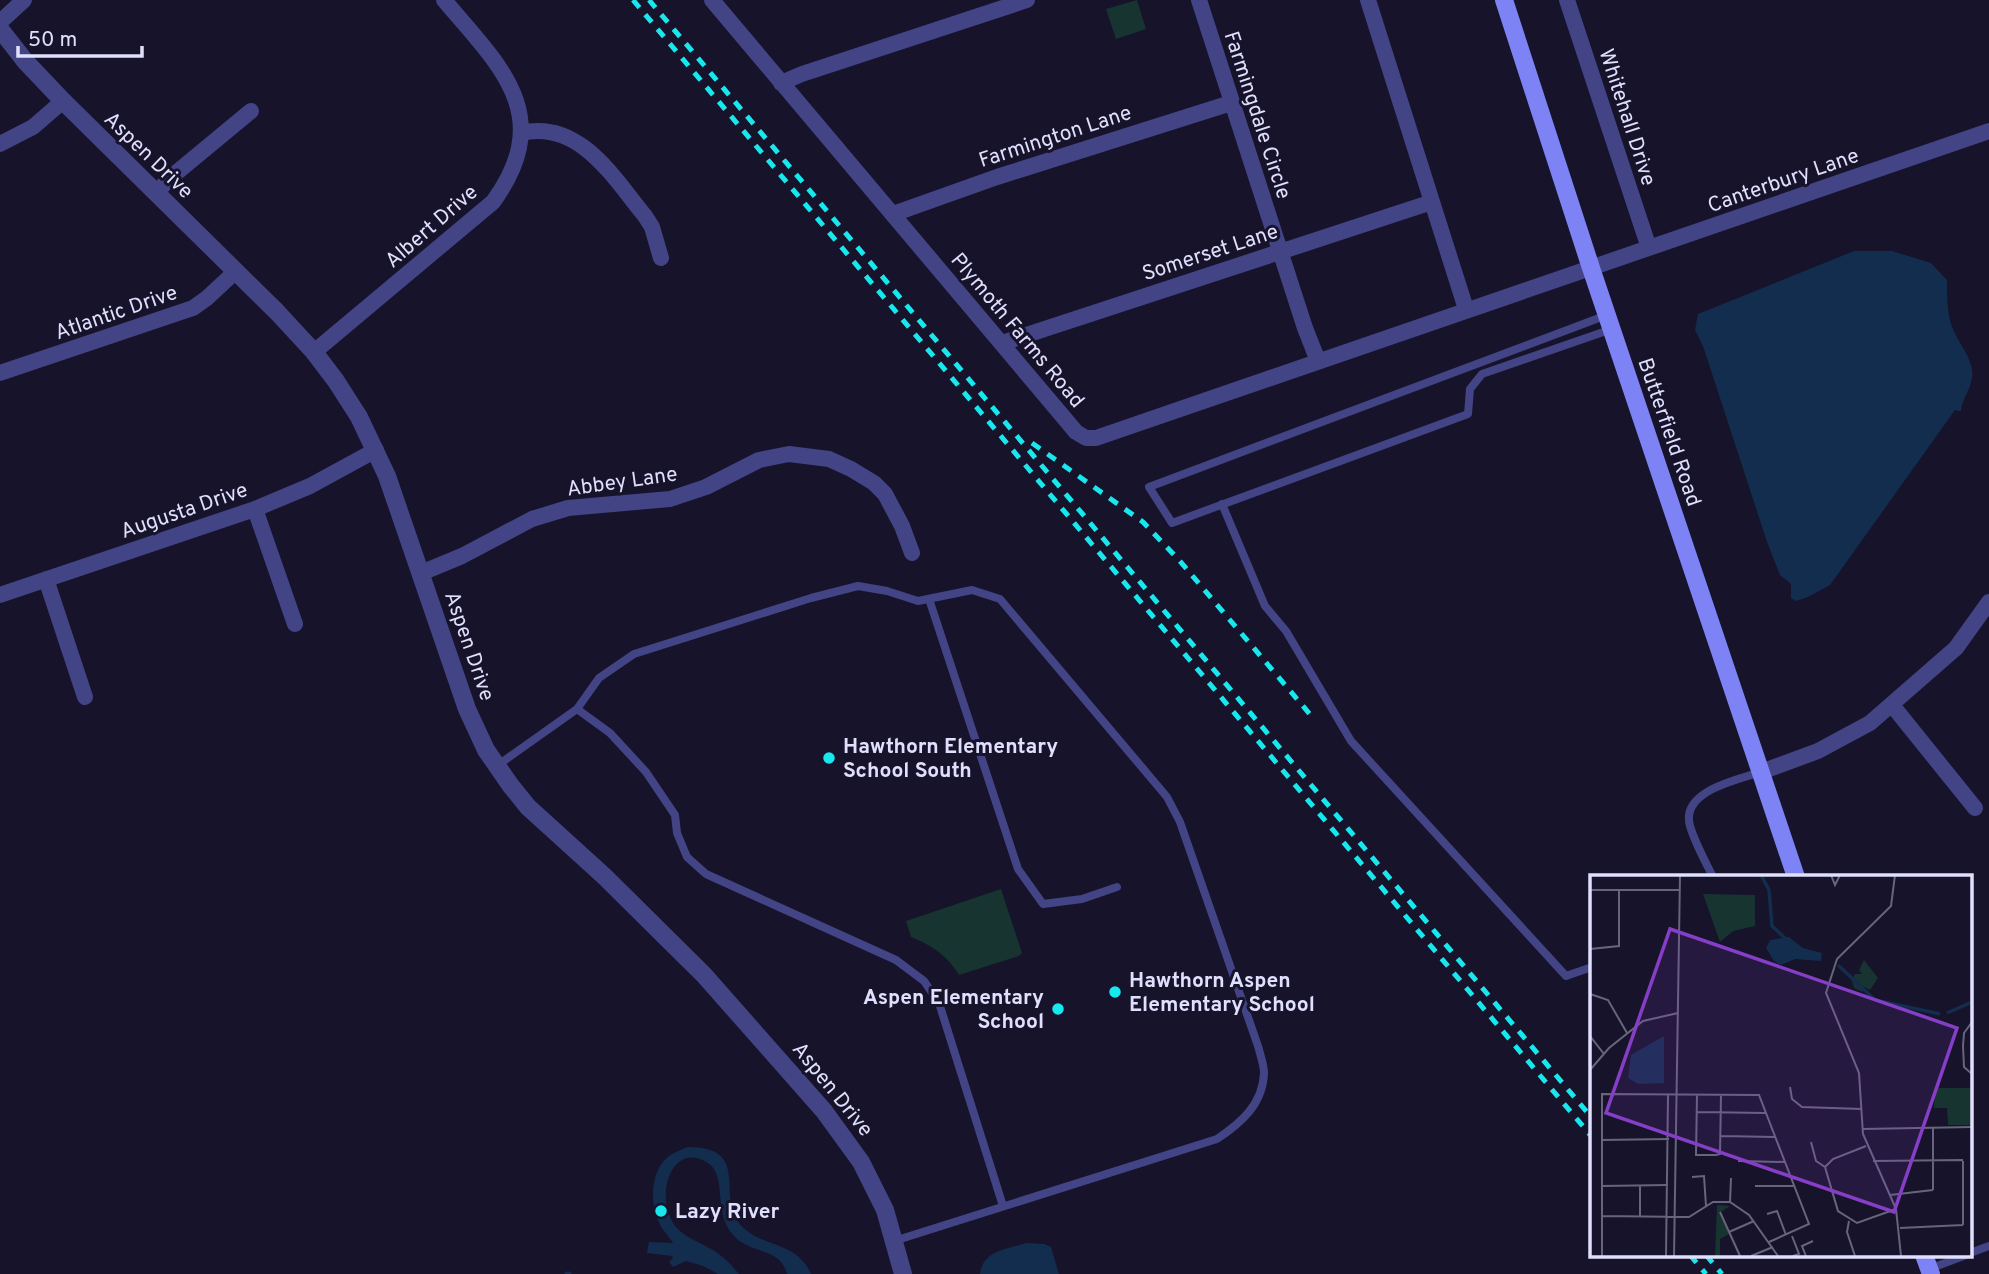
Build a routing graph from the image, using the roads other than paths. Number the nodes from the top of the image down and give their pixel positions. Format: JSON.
{"nodes":[{"id":1,"x":24,"y":0,"type":"edge"},
{"id":2,"x":444,"y":0,"type":"edge"},
{"id":3,"x":712,"y":0,"type":"edge"},
{"id":4,"x":1027,"y":0,"type":"edge"},
{"id":5,"x":1199,"y":0,"type":"edge"},
{"id":6,"x":1368,"y":0,"type":"edge"},
{"id":7,"x":1504,"y":0,"type":"edge"},
{"id":8,"x":1567,"y":0,"type":"edge"},
{"id":9,"x":0,"y":22,"type":"edge"},
{"id":10,"x":0,"y":29,"type":"edge"},
{"id":11,"x":781,"y":83,"type":"junction"},
{"id":12,"x":62,"y":101,"type":"junction"},
{"id":13,"x":1231,"y":103,"type":"junction"},
{"id":14,"x":251,"y":111,"type":"dead end"},
{"id":15,"x":1989,"y":131,"type":"edge"},
{"id":16,"x":521,"y":133,"type":"junction"},
{"id":17,"x":0,"y":144,"type":"edge"},
{"id":18,"x":156,"y":193,"type":"junction"},
{"id":19,"x":1432,"y":202,"type":"junction"},
{"id":20,"x":893,"y":215,"type":"junction"},
{"id":21,"x":1649,"y":248,"type":"junction"},
{"id":22,"x":1280,"y":251,"type":"junction"},
{"id":23,"x":661,"y":258,"type":"dead end"},
{"id":24,"x":1591,"y":268,"type":"junction"},
{"id":25,"x":236,"y":271,"type":"junction"},
{"id":26,"x":1466,"y":309,"type":"junction"},
{"id":27,"x":1609,"y":322,"type":"junction"},
{"id":28,"x":1002,"y":343,"type":"junction"},
{"id":29,"x":314,"y":352,"type":"junction"},
{"id":30,"x":1318,"y":361,"type":"junction"},
{"id":31,"x":0,"y":373,"type":"edge"},
{"id":32,"x":376,"y":450,"type":"junction"},
{"id":33,"x":1223,"y":504,"type":"junction"},
{"id":34,"x":255,"y":509,"type":"junction"},
{"id":35,"x":912,"y":553,"type":"dead end"},
{"id":36,"x":421,"y":573,"type":"junction"},
{"id":37,"x":46,"y":579,"type":"junction"},
{"id":38,"x":0,"y":595,"type":"edge"},
{"id":39,"x":929,"y":598,"type":"junction"},
{"id":40,"x":1989,"y":601,"type":"edge"},
{"id":41,"x":295,"y":624,"type":"dead end"},
{"id":42,"x":85,"y":697,"type":"dead end"},
{"id":43,"x":1892,"y":705,"type":"junction"},
{"id":44,"x":577,"y":709,"type":"junction"},
{"id":45,"x":497,"y":766,"type":"junction"},
{"id":46,"x":1761,"y":772,"type":"junction"},
{"id":47,"x":1976,"y":808,"type":"dead end"},
{"id":48,"x":1712,"y":875,"type":"edge"},
{"id":49,"x":1795,"y":875,"type":"edge"},
{"id":50,"x":1117,"y":887,"type":"dead end"},
{"id":51,"x":1590,"y":968,"type":"edge"},
{"id":52,"x":1003,"y":1206,"type":"junction"},
{"id":53,"x":894,"y":1241,"type":"junction"},
{"id":54,"x":1989,"y":1246,"type":"edge"},
{"id":55,"x":1972,"y":1252,"type":"edge"},
{"id":56,"x":1961,"y":1256,"type":"edge"},
{"id":57,"x":1928,"y":1266,"type":"edge"},
{"id":58,"x":903,"y":1274,"type":"edge"}],
"edges":[{"from":1,"to":9,"type":"street"},
{"from":2,"to":16,"type":"street","name":"Albert Drive"},
{"from":3,"to":11,"type":"street","name":"Plymoth Farms Road"},
{"from":4,"to":11,"type":"street"},
{"from":5,"to":13,"type":"street","name":"Farmingdale Circle"},
{"from":6,"to":19,"type":"street"},
{"from":7,"to":24,"type":"main road","name":"Butterfield Road"},
{"from":8,"to":21,"type":"street","name":"Whitehall Drive"},
{"from":10,"to":12,"type":"street","name":"Aspen Drive"},
{"from":11,"to":20,"type":"street","name":"Plymoth Farms Road"},
{"from":12,"to":17,"type":"street"},
{"from":12,"to":18,"type":"street","name":"Aspen Drive"},
{"from":13,"to":20,"type":"street","name":"Farmington Lane"},
{"from":13,"to":22,"type":"street","name":"Farmingdale Circle"},
{"from":14,"to":18,"type":"street"},
{"from":15,"to":21,"type":"street","name":"Canterbury Lane"},
{"from":16,"to":23,"type":"street"},
{"from":16,"to":29,"type":"street","name":"Albert Drive"},
{"from":18,"to":25,"type":"street","name":"Aspen Drive"},
{"from":19,"to":22,"type":"street","name":"Somerset Lane"},
{"from":19,"to":26,"type":"street"},
{"from":20,"to":28,"type":"street","name":"Plymoth Farms Road"},
{"from":21,"to":24,"type":"street","name":"Canterbury Lane"},
{"from":22,"to":28,"type":"street","name":"Somerset Lane"},
{"from":22,"to":30,"type":"street","name":"Farmingdale Circle"},
{"from":24,"to":26,"type":"street","name":"Plymoth Farms Road"},
{"from":24,"to":27,"type":"main road","name":"Butterfield Road"},
{"from":25,"to":29,"type":"street","name":"Aspen Drive"},
{"from":25,"to":31,"type":"street","name":"Atlantic Drive"},
{"from":26,"to":30,"type":"street","name":"Plymoth Farms Road"},
{"from":27,"to":33,"type":"lane"},
{"from":27,"to":33,"type":"lane"},
{"from":27,"to":46,"type":"main road","name":"Butterfield Road"},
{"from":28,"to":30,"type":"street","name":"Plymoth Farms Road"},
{"from":29,"to":32,"type":"street","name":"Aspen Drive"},
{"from":32,"to":34,"type":"street","name":"Augusta Drive"},
{"from":32,"to":36,"type":"street","name":"Aspen Drive"},
{"from":33,"to":51,"type":"lane"},
{"from":34,"to":37,"type":"street","name":"Augusta Drive"},
{"from":34,"to":41,"type":"street"},
{"from":35,"to":36,"type":"street","name":"Abbey Lane"},
{"from":36,"to":45,"type":"street","name":"Aspen Drive"},
{"from":37,"to":38,"type":"street","name":"Augusta Drive"},
{"from":37,"to":42,"type":"street"},
{"from":39,"to":44,"type":"lane"},
{"from":39,"to":50,"type":"lane"},
{"from":39,"to":52,"type":"lane"},
{"from":40,"to":43,"type":"street"},
{"from":43,"to":46,"type":"street"},
{"from":43,"to":47,"type":"street"},
{"from":44,"to":45,"type":"lane"},
{"from":44,"to":52,"type":"lane"},
{"from":45,"to":53,"type":"street","name":"Aspen Drive"},
{"from":46,"to":48,"type":"lane"},
{"from":46,"to":49,"type":"main road","name":"Butterfield Road"},
{"from":52,"to":53,"type":"lane"},
{"from":53,"to":58,"type":"street","name":"Aspen Drive"},
{"from":54,"to":55,"type":"lane"},
{"from":56,"to":57,"type":"lane"}]}
